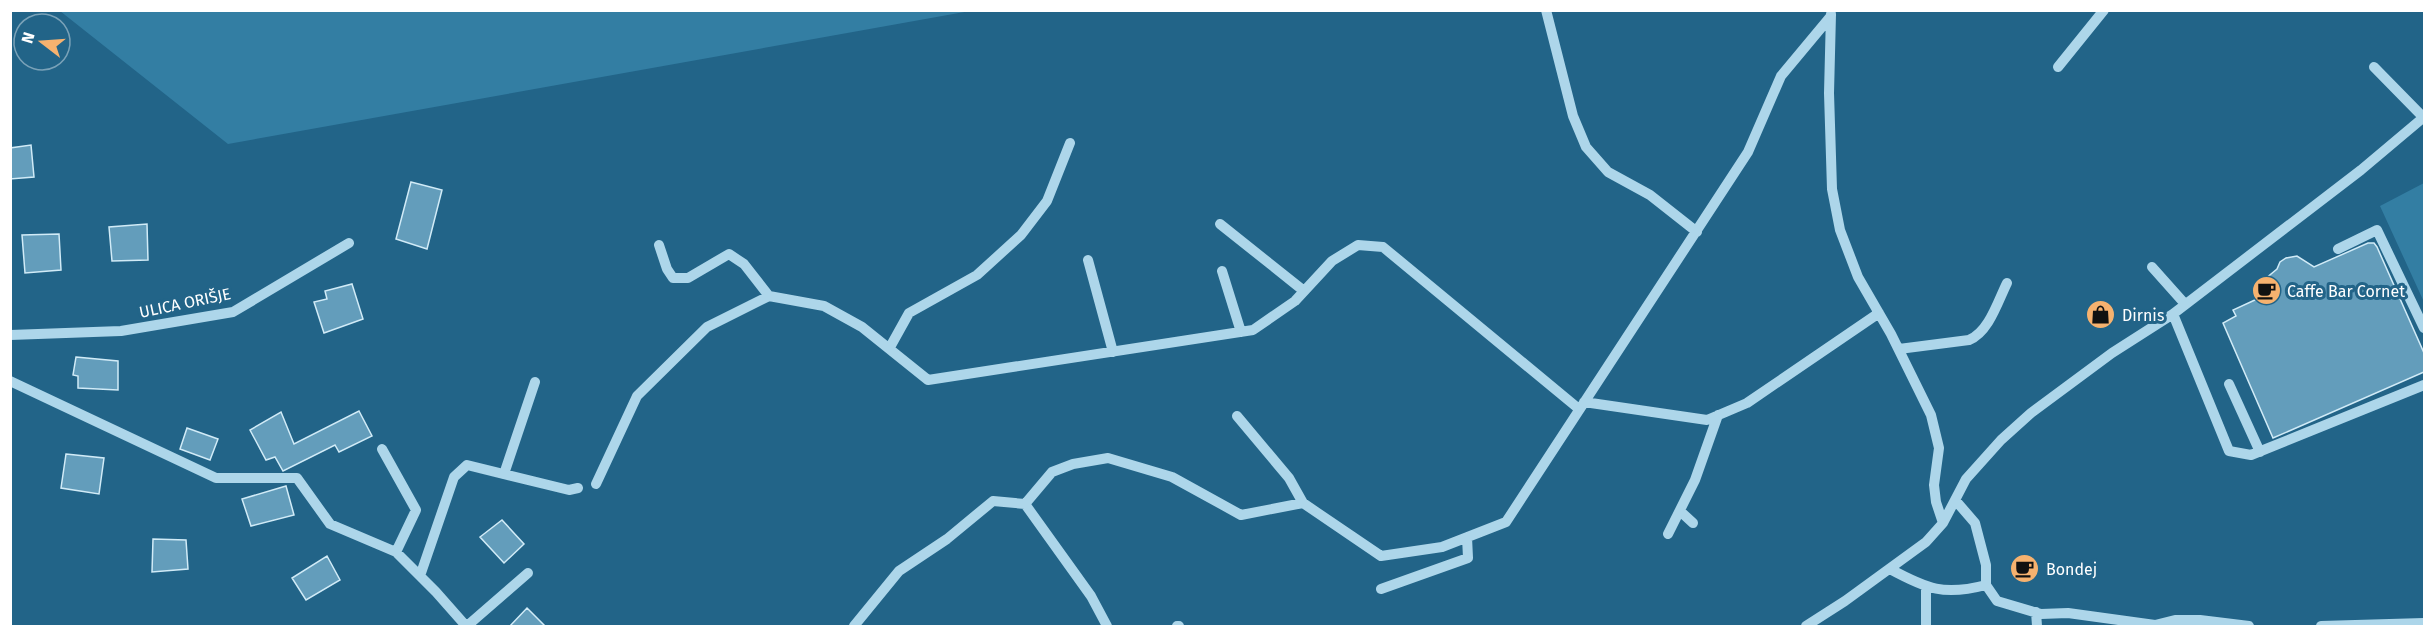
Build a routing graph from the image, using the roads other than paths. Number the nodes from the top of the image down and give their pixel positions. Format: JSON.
{"nodes":[{"id":1,"x":1546,"y":10,"type":"edge"},
{"id":2,"x":2104,"y":10,"type":"edge"},
{"id":3,"x":1831,"y":13,"type":"edge"},
{"id":4,"x":2058,"y":67,"type":"dead end"},
{"id":5,"x":2374,"y":67,"type":"dead end"},
{"id":6,"x":2424,"y":118,"type":"edge"},
{"id":7,"x":1070,"y":143,"type":"dead end"},
{"id":8,"x":1220,"y":224,"type":"dead end"},
{"id":9,"x":1697,"y":232,"type":"junction"},
{"id":10,"x":349,"y":243,"type":"dead end"},
{"id":11,"x":659,"y":245,"type":"dead end"},
{"id":12,"x":2338,"y":249,"type":"dead end"},
{"id":13,"x":1088,"y":260,"type":"dead end"},
{"id":14,"x":2152,"y":267,"type":"dead end"},
{"id":15,"x":1222,"y":271,"type":"dead end"},
{"id":16,"x":2007,"y":283,"type":"dead end"},
{"id":17,"x":1304,"y":291,"type":"junction"},
{"id":18,"x":769,"y":296,"type":"junction"},
{"id":19,"x":2185,"y":304,"type":"junction"},
{"id":20,"x":1879,"y":313,"type":"junction"},
{"id":21,"x":2174,"y":314,"type":"junction"},
{"id":22,"x":2424,"y":328,"type":"edge"},
{"id":23,"x":1241,"y":332,"type":"junction"},
{"id":24,"x":10,"y":335,"type":"edge"},
{"id":25,"x":889,"y":348,"type":"junction"},
{"id":26,"x":1899,"y":349,"type":"junction"},
{"id":27,"x":1113,"y":352,"type":"junction"},
{"id":28,"x":10,"y":381,"type":"edge"},
{"id":29,"x":536,"y":382,"type":"dead end"},
{"id":30,"x":2229,"y":384,"type":"dead end"},
{"id":31,"x":2424,"y":385,"type":"edge"},
{"id":32,"x":1581,"y":406,"type":"junction"},
{"id":33,"x":1718,"y":415,"type":"junction"},
{"id":34,"x":1237,"y":416,"type":"dead end"},
{"id":35,"x":382,"y":449,"type":"dead end"},
{"id":36,"x":2260,"y":452,"type":"junction"},
{"id":37,"x":504,"y":474,"type":"junction"},
{"id":38,"x":596,"y":484,"type":"dead end"},
{"id":39,"x":578,"y":488,"type":"dead end"},
{"id":40,"x":1956,"y":501,"type":"junction"},
{"id":41,"x":1303,"y":503,"type":"junction"},
{"id":42,"x":1025,"y":504,"type":"junction"},
{"id":43,"x":1680,"y":511,"type":"junction"},
{"id":44,"x":1693,"y":523,"type":"dead end"},
{"id":45,"x":1943,"y":523,"type":"junction"},
{"id":46,"x":1668,"y":534,"type":"dead end"},
{"id":47,"x":1467,"y":537,"type":"junction"},
{"id":48,"x":396,"y":552,"type":"junction"},
{"id":49,"x":1890,"y":569,"type":"junction"},
{"id":50,"x":528,"y":573,"type":"dead end"},
{"id":51,"x":420,"y":576,"type":"junction"},
{"id":52,"x":1986,"y":585,"type":"junction"},
{"id":53,"x":1926,"y":588,"type":"junction"},
{"id":54,"x":1382,"y":589,"type":"dead end"},
{"id":55,"x":2036,"y":612,"type":"junction"},
{"id":56,"x":2424,"y":623,"type":"edge"},
{"id":57,"x":467,"y":627,"type":"edge"},
{"id":58,"x":854,"y":627,"type":"edge"},
{"id":59,"x":1107,"y":627,"type":"edge"},
{"id":60,"x":1806,"y":627,"type":"edge"},
{"id":61,"x":1926,"y":627,"type":"edge"},
{"id":62,"x":2037,"y":627,"type":"edge"},
{"id":63,"x":2249,"y":627,"type":"edge"},
{"id":64,"x":2321,"y":627,"type":"edge"}],
"edges":[{"from":1,"to":9,"type":"street"},
{"from":2,"to":4,"type":"street"},
{"from":3,"to":9,"type":"street"},
{"from":3,"to":20,"type":"street"},
{"from":5,"to":6,"type":"street"},
{"from":6,"to":19,"type":"street"},
{"from":7,"to":25,"type":"street"},
{"from":8,"to":17,"type":"street"},
{"from":9,"to":32,"type":"street"},
{"from":10,"to":24,"type":"street","name":"ULICA ORIŠJE"},
{"from":11,"to":18,"type":"street"},
{"from":12,"to":22,"type":"street"},
{"from":13,"to":27,"type":"street"},
{"from":14,"to":19,"type":"street"},
{"from":15,"to":23,"type":"street"},
{"from":16,"to":26,"type":"street"},
{"from":17,"to":23,"type":"street"},
{"from":17,"to":32,"type":"street"},
{"from":18,"to":25,"type":"street"},
{"from":18,"to":38,"type":"street"},
{"from":19,"to":21,"type":"street"},
{"from":20,"to":26,"type":"street"},
{"from":20,"to":33,"type":"street"},
{"from":21,"to":36,"type":"street"},
{"from":21,"to":40,"type":"street"},
{"from":23,"to":27,"type":"street"},
{"from":25,"to":27,"type":"street"},
{"from":26,"to":45,"type":"street"},
{"from":28,"to":48,"type":"street"},
{"from":29,"to":37,"type":"street"},
{"from":30,"to":36,"type":"street"},
{"from":31,"to":36,"type":"street"},
{"from":32,"to":33,"type":"street"},
{"from":32,"to":47,"type":"street"},
{"from":33,"to":43,"type":"street"},
{"from":34,"to":41,"type":"street"},
{"from":35,"to":48,"type":"street"},
{"from":37,"to":39,"type":"street"},
{"from":37,"to":51,"type":"street"},
{"from":40,"to":45,"type":"street"},
{"from":40,"to":52,"type":"street"},
{"from":41,"to":42,"type":"street"},
{"from":41,"to":47,"type":"street"},
{"from":42,"to":58,"type":"street"},
{"from":42,"to":59,"type":"street"},
{"from":43,"to":44,"type":"street"},
{"from":43,"to":46,"type":"street"},
{"from":45,"to":49,"type":"street"},
{"from":47,"to":54,"type":"street"},
{"from":48,"to":51,"type":"street"},
{"from":49,"to":53,"type":"street"},
{"from":49,"to":60,"type":"street"},
{"from":50,"to":57,"type":"street"},
{"from":51,"to":57,"type":"street"},
{"from":52,"to":53,"type":"street"},
{"from":52,"to":55,"type":"street"},
{"from":53,"to":61,"type":"street"},
{"from":55,"to":62,"type":"street"},
{"from":55,"to":63,"type":"street"},
{"from":56,"to":64,"type":"street"}]}
